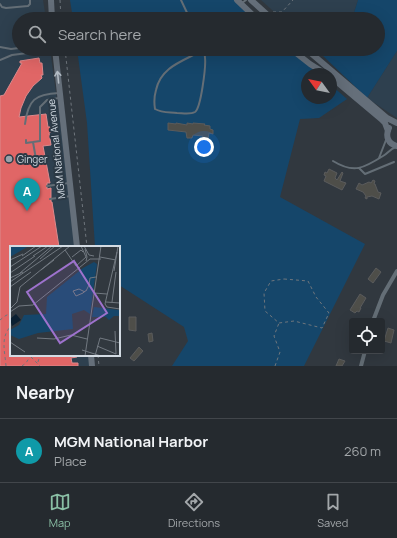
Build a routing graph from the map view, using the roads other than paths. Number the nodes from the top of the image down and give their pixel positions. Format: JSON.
{"nodes":[{"id":1,"x":30,"y":0,"type":"edge"},
{"id":2,"x":50,"y":0,"type":"edge"},
{"id":3,"x":181,"y":0,"type":"edge"},
{"id":4,"x":251,"y":0,"type":"edge"},
{"id":5,"x":241,"y":1,"type":"edge"},
{"id":6,"x":0,"y":4,"type":"edge"},
{"id":7,"x":51,"y":12,"type":"edge"},
{"id":8,"x":187,"y":12,"type":"edge"},
{"id":9,"x":251,"y":12,"type":"edge"},
{"id":10,"x":264,"y":12,"type":"edge"},
{"id":11,"x":0,"y":47,"type":"edge"},
{"id":12,"x":12,"y":49,"type":"edge"},
{"id":13,"x":12,"y":55,"type":"edge"},
{"id":14,"x":56,"y":56,"type":"edge"},
{"id":15,"x":191,"y":56,"type":"edge"},
{"id":16,"x":204,"y":56,"type":"edge"},
{"id":17,"x":300,"y":56,"type":"edge"},
{"id":18,"x":314,"y":56,"type":"edge"},
{"id":19,"x":0,"y":60,"type":"edge"},
{"id":20,"x":316,"y":68,"type":"edge"},
{"id":21,"x":337,"y":83,"type":"edge"},
{"id":22,"x":60,"y":96,"type":"junction"},
{"id":23,"x":397,"y":123,"type":"edge"},
{"id":24,"x":24,"y":124,"type":"dead end"},
{"id":25,"x":387,"y":134,"type":"junction"},
{"id":26,"x":26,"y":140,"type":"dead end"},
{"id":27,"x":33,"y":142,"type":"junction"},
{"id":28,"x":397,"y":147,"type":"edge"},
{"id":29,"x":379,"y":158,"type":"junction"},
{"id":30,"x":333,"y":161,"type":"dead end"},
{"id":31,"x":394,"y":162,"type":"dead end"},
{"id":32,"x":37,"y":164,"type":"dead end"},
{"id":33,"x":359,"y":168,"type":"junction"},
{"id":34,"x":70,"y":183,"type":"junction"},
{"id":35,"x":47,"y":186,"type":"dead end"},
{"id":36,"x":72,"y":196,"type":"junction"},
{"id":37,"x":50,"y":199,"type":"dead end"},
{"id":38,"x":77,"y":246,"type":"edge"},
{"id":39,"x":397,"y":271,"type":"edge"},
{"id":40,"x":374,"y":318,"type":"edge"},
{"id":41,"x":364,"y":354,"type":"edge"},
{"id":42,"x":91,"y":356,"type":"edge"},
{"id":43,"x":92,"y":366,"type":"edge"},
{"id":44,"x":361,"y":366,"type":"edge"}],
"edges":[{"from":1,"to":6,"type":"lane"},
{"from":2,"to":7,"type":"main road"},
{"from":3,"to":8,"type":"lane"},
{"from":4,"to":10,"type":"main road"},
{"from":5,"to":9,"type":"main road"},
{"from":11,"to":12,"type":"lane"},
{"from":13,"to":19,"type":"lane"},
{"from":22,"to":14,"type":"main road","name":"MGM National Avenue","one_way":true},
{"from":15,"to":16,"type":"lane"},
{"from":17,"to":20,"type":"main road"},
{"from":18,"to":23,"type":"main road"},
{"from":21,"to":25,"type":"main road"},
{"from":22,"to":24,"type":"lane"},
{"from":22,"to":27,"type":"lane"},
{"from":22,"to":34,"type":"main road","name":"MGM National Avenue"},
{"from":23,"to":25,"type":"main road"},
{"from":25,"to":28,"type":"main road"},
{"from":25,"to":29,"type":"lane"},
{"from":26,"to":27,"type":"lane"},
{"from":27,"to":32,"type":"lane"},
{"from":28,"to":29,"type":"lane"},
{"from":29,"to":33,"type":"lane"},
{"from":30,"to":33,"type":"lane"},
{"from":31,"to":33,"type":"lane"},
{"from":34,"to":35,"type":"lane"},
{"from":34,"to":36,"type":"main road","name":"MGM National Avenue"},
{"from":36,"to":37,"type":"lane"},
{"from":36,"to":38,"type":"main road","name":"MGM National Avenue"},
{"from":39,"to":40,"type":"street"},
{"from":41,"to":44,"type":"street"},
{"from":42,"to":43,"type":"main road"}]}
